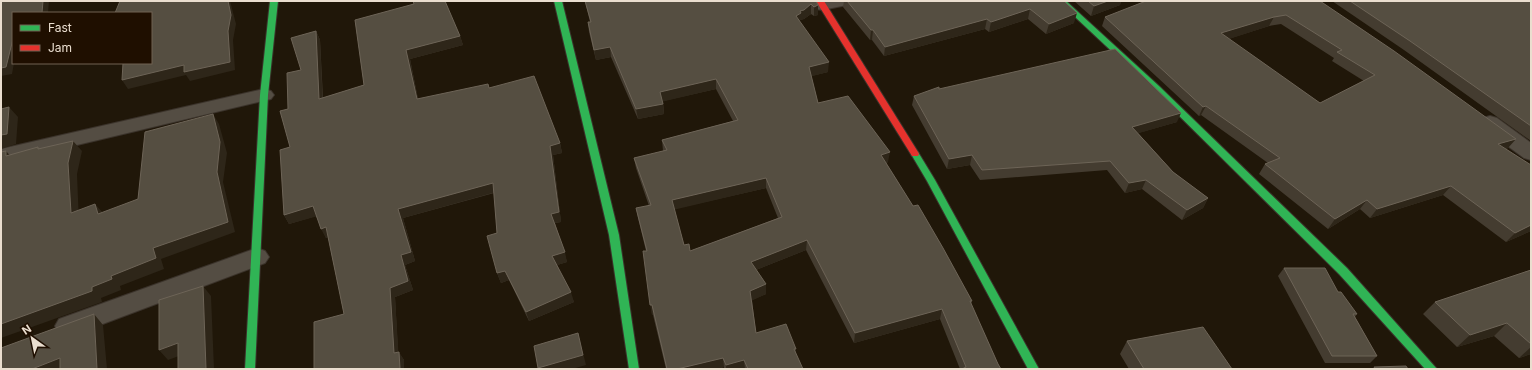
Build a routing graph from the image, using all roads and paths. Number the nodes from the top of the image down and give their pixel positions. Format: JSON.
{"nodes":[{"id":1,"x":274,"y":1,"type":"edge"},
{"id":2,"x":558,"y":1,"type":"edge"},
{"id":3,"x":841,"y":1,"type":"edge"},
{"id":4,"x":1062,"y":1,"type":"edge"},
{"id":5,"x":821,"y":3,"type":"edge"},
{"id":6,"x":264,"y":95,"type":"junction"},
{"id":7,"x":1473,"y":111,"type":"edge"},
{"id":8,"x":1531,"y":153,"type":"edge"},
{"id":9,"x":1,"y":156,"type":"edge"},
{"id":10,"x":257,"y":257,"type":"junction"},
{"id":11,"x":46,"y":333,"type":"edge"},
{"id":12,"x":250,"y":369,"type":"edge"},
{"id":13,"x":634,"y":369,"type":"edge"},
{"id":14,"x":1034,"y":369,"type":"edge"},
{"id":15,"x":1432,"y":369,"type":"edge"}],
"edges":[{"from":1,"to":6,"type":"street"},
{"from":2,"to":13,"type":"street"},
{"from":3,"to":5,"type":"street"},
{"from":4,"to":15,"type":"street"},
{"from":5,"to":14,"type":"street"},
{"from":6,"to":9,"type":"street"},
{"from":6,"to":10,"type":"street"},
{"from":7,"to":8,"type":"street"},
{"from":10,"to":11,"type":"street"},
{"from":10,"to":12,"type":"street"}]}
